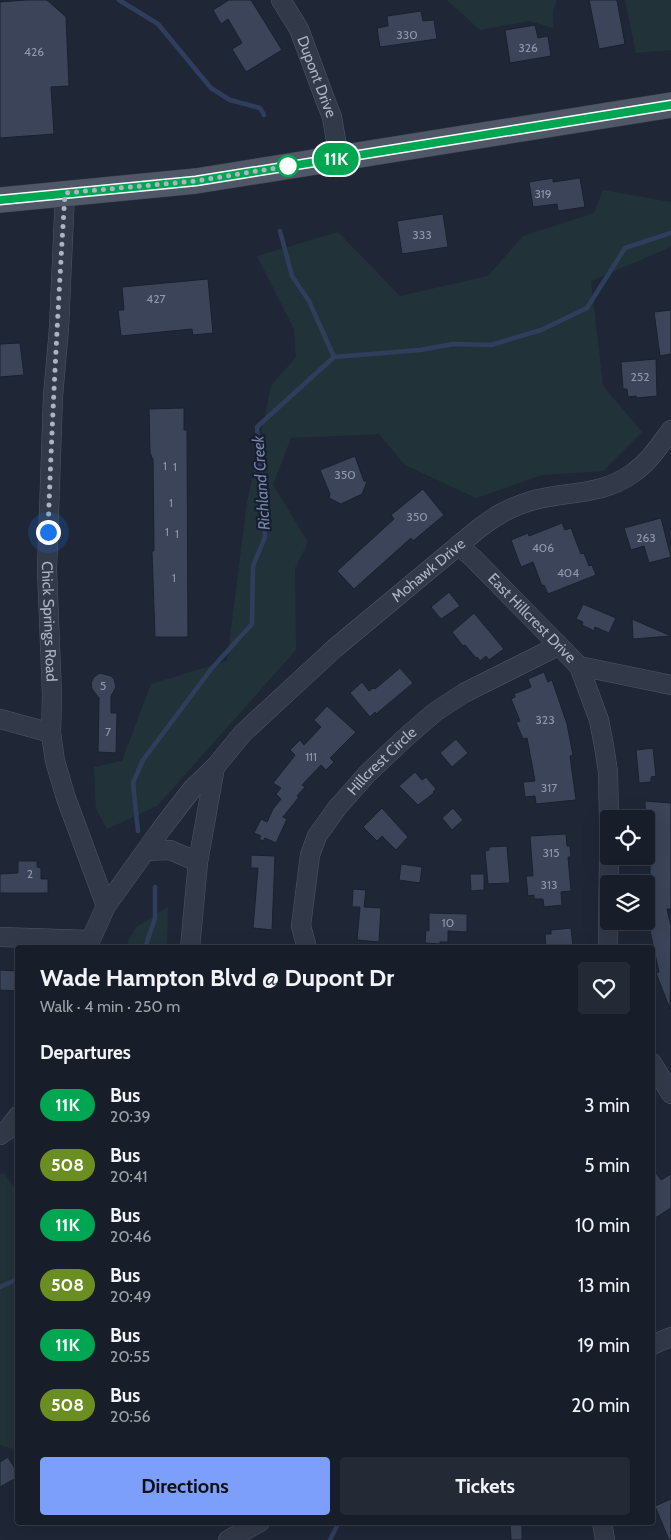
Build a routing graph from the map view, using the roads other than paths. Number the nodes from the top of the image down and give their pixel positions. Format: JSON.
{"nodes":[{"id":1,"x":281,"y":0,"type":"edge"},
{"id":2,"x":671,"y":106,"type":"edge"},
{"id":3,"x":339,"y":158,"type":"junction"},
{"id":4,"x":65,"y":193,"type":"junction"},
{"id":5,"x":0,"y":200,"type":"edge"},
{"id":6,"x":671,"y":430,"type":"edge"},
{"id":7,"x":458,"y":546,"type":"junction"},
{"id":8,"x":558,"y":646,"type":"junction"},
{"id":9,"x":578,"y":666,"type":"junction"},
{"id":10,"x":671,"y":685,"type":"edge"},
{"id":11,"x":0,"y":719,"type":"edge"},
{"id":12,"x":51,"y":734,"type":"junction"},
{"id":13,"x":215,"y":767,"type":"junction"},
{"id":14,"x":609,"y":810,"type":"edge"},
{"id":15,"x":146,"y":851,"type":"junction"},
{"id":16,"x":198,"y":862,"type":"junction"},
{"id":17,"x":609,"y":865,"type":"edge"},
{"id":18,"x":106,"y":906,"type":"junction"},
{"id":19,"x":0,"y":937,"type":"edge"},
{"id":20,"x":88,"y":944,"type":"edge"},
{"id":21,"x":190,"y":945,"type":"edge"},
{"id":22,"x":306,"y":945,"type":"edge"},
{"id":23,"x":608,"y":945,"type":"edge"},
{"id":24,"x":655,"y":1068,"type":"edge"},
{"id":25,"x":671,"y":1094,"type":"edge"},
{"id":26,"x":15,"y":1120,"type":"edge"},
{"id":27,"x":0,"y":1135,"type":"edge"},
{"id":28,"x":671,"y":1338,"type":"edge"},
{"id":29,"x":655,"y":1344,"type":"edge"},
{"id":30,"x":255,"y":1525,"type":"edge"},
{"id":31,"x":602,"y":1525,"type":"edge"},
{"id":32,"x":228,"y":1540,"type":"edge"},
{"id":33,"x":605,"y":1540,"type":"edge"}],
"edges":[{"from":1,"to":3,"type":"street","name":"Dupont Drive"},
{"from":2,"to":3,"type":"main road"},
{"from":3,"to":4,"type":"main road"},
{"from":4,"to":5,"type":"main road"},
{"from":4,"to":12,"type":"street","name":"Chick Springs Road"},
{"from":6,"to":7,"type":"street","name":"Mohawk Drive"},
{"from":7,"to":8,"type":"street","name":"East Hillcrest Drive"},
{"from":7,"to":13,"type":"street","name":"Mohawk Drive"},
{"from":8,"to":9,"type":"street","name":"East Hillcrest Drive"},
{"from":8,"to":22,"type":"street","name":"Hillcrest Circle"},
{"from":9,"to":10,"type":"street"},
{"from":9,"to":14,"type":"street","name":"East Hillcrest Drive"},
{"from":11,"to":12,"type":"street"},
{"from":12,"to":18,"type":"street","name":"Chick Springs Road"},
{"from":13,"to":15,"type":"street","name":"Mohawk Drive"},
{"from":13,"to":16,"type":"street","name":"Mohawk Drive"},
{"from":15,"to":16,"type":"street"},
{"from":15,"to":18,"type":"street","name":"Mohawk Drive"},
{"from":16,"to":21,"type":"street","name":"Mohawk Drive"},
{"from":17,"to":23,"type":"street"},
{"from":18,"to":20,"type":"street"},
{"from":19,"to":20,"type":"street"},
{"from":24,"to":25,"type":"street"},
{"from":26,"to":27,"type":"street"},
{"from":28,"to":29,"type":"street"},
{"from":30,"to":32,"type":"street"},
{"from":31,"to":33,"type":"street"}]}
